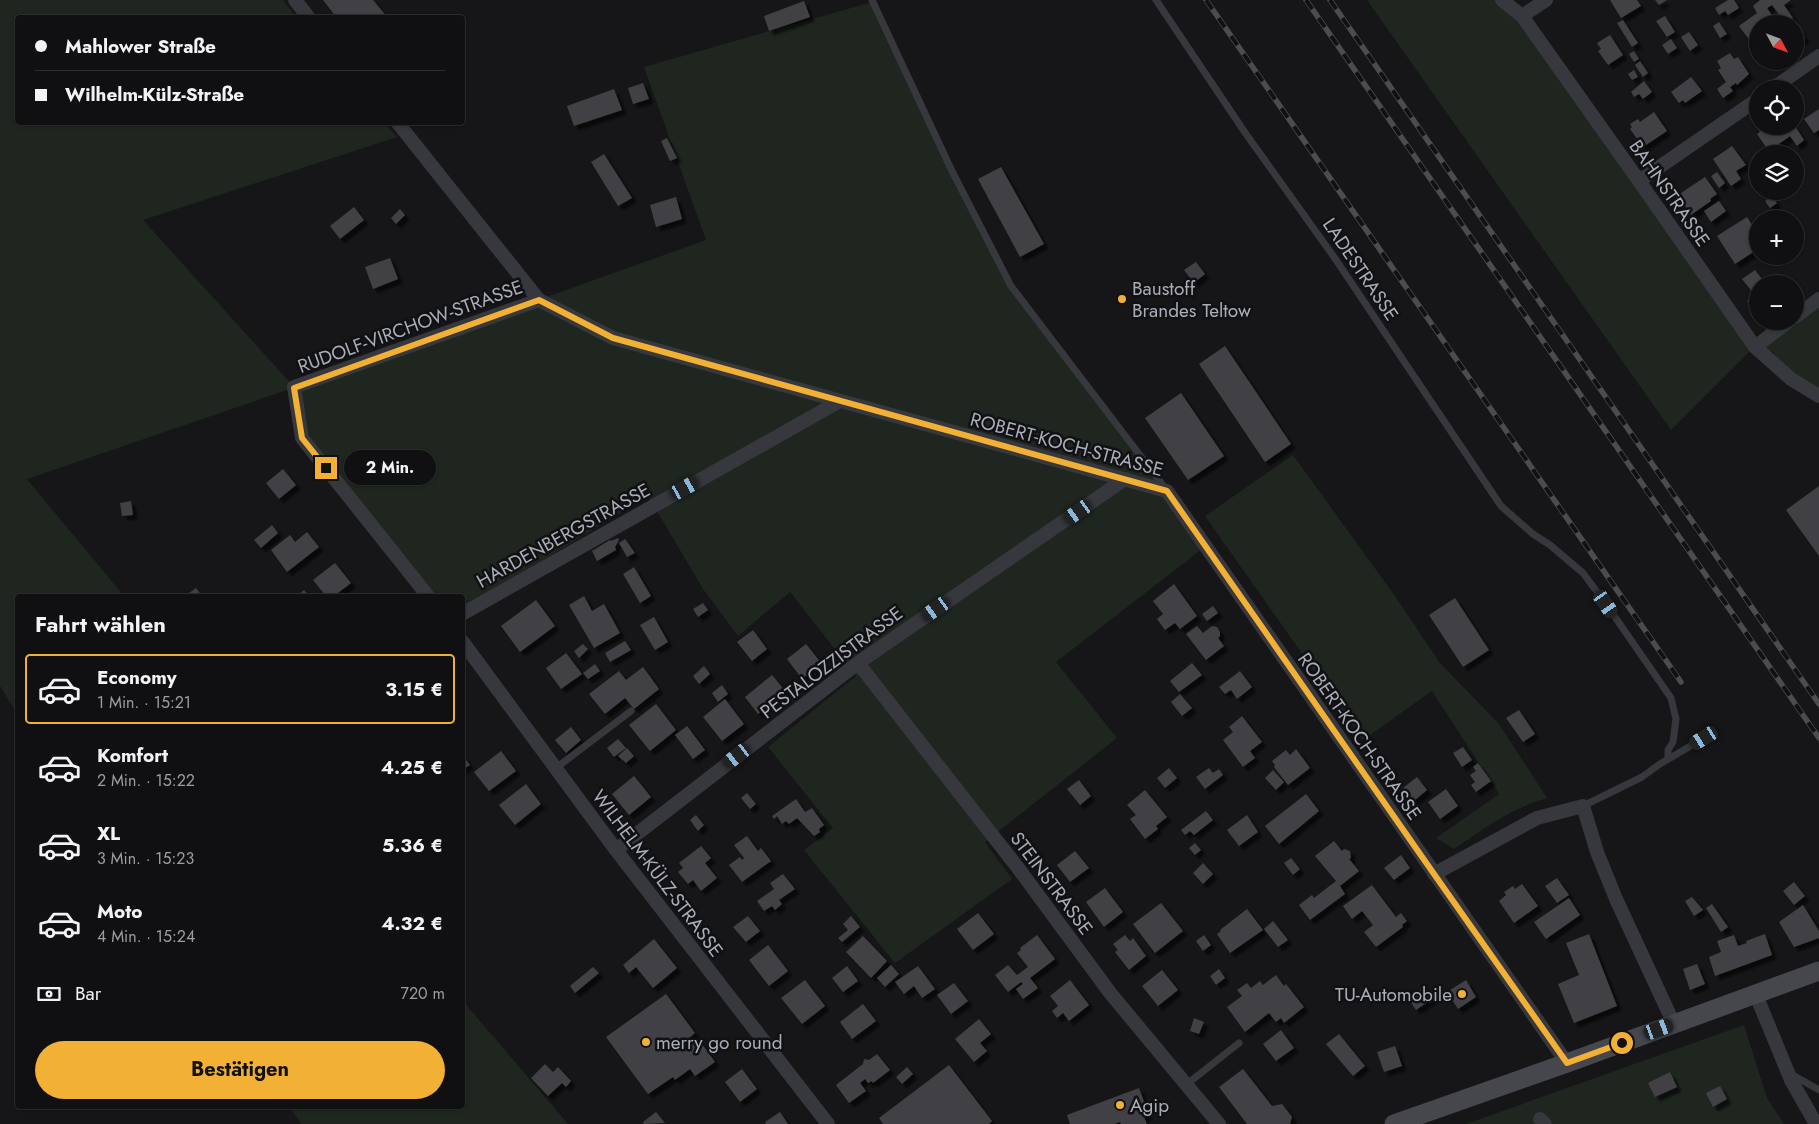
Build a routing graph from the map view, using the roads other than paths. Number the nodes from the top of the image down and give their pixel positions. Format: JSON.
{"nodes":[{"id":1,"x":295,"y":0,"type":"edge"},
{"id":2,"x":872,"y":0,"type":"edge"},
{"id":3,"x":1156,"y":0,"type":"edge"},
{"id":4,"x":1502,"y":0,"type":"edge"},
{"id":5,"x":1546,"y":0,"type":"edge"},
{"id":6,"x":307,"y":15,"type":"edge"},
{"id":7,"x":1522,"y":16,"type":"junction"},
{"id":8,"x":1819,"y":56,"type":"edge"},
{"id":9,"x":1785,"y":80,"type":"edge"},
{"id":10,"x":1749,"y":104,"type":"edge"},
{"id":11,"x":399,"y":125,"type":"edge"},
{"id":12,"x":1639,"y":181,"type":"junction"},
{"id":13,"x":1819,"y":299,"type":"edge"},
{"id":14,"x":539,"y":300,"type":"junction"},
{"id":15,"x":1804,"y":310,"type":"edge"},
{"id":16,"x":1777,"y":330,"type":"edge"},
{"id":17,"x":1755,"y":347,"type":"junction"},
{"id":18,"x":1819,"y":396,"type":"edge"},
{"id":19,"x":840,"y":401,"type":"junction"},
{"id":20,"x":1125,"y":480,"type":"junction"},
{"id":21,"x":1167,"y":491,"type":"junction"},
{"id":22,"x":426,"y":594,"type":"edge"},
{"id":23,"x":465,"y":612,"type":"edge"},
{"id":24,"x":465,"y":645,"type":"edge"},
{"id":25,"x":858,"y":663,"type":"junction"},
{"id":26,"x":631,"y":711,"type":"dead end"},
{"id":27,"x":1704,"y":738,"type":"dead end"},
{"id":28,"x":1668,"y":759,"type":"junction"},
{"id":29,"x":556,"y":768,"type":"junction"},
{"id":30,"x":1583,"y":806,"type":"junction"},
{"id":31,"x":616,"y":850,"type":"junction"},
{"id":32,"x":1434,"y":874,"type":"junction"},
{"id":33,"x":1819,"y":971,"type":"edge"},
{"id":34,"x":1756,"y":995,"type":"junction"},
{"id":35,"x":1674,"y":1024,"type":"junction"},
{"id":36,"x":1239,"y":1043,"type":"dead end"},
{"id":37,"x":1567,"y":1063,"type":"junction"},
{"id":38,"x":1788,"y":1072,"type":"junction"},
{"id":39,"x":1187,"y":1084,"type":"junction"},
{"id":40,"x":1819,"y":1090,"type":"edge"},
{"id":41,"x":828,"y":1124,"type":"edge"},
{"id":42,"x":1219,"y":1124,"type":"edge"},
{"id":43,"x":1394,"y":1124,"type":"edge"},
{"id":44,"x":1816,"y":1124,"type":"edge"}],
"edges":[{"from":1,"to":6,"type":"street"},
{"from":2,"to":21,"type":"lane"},
{"from":3,"to":28,"type":"lane","name":"LADESTRASSE"},
{"from":4,"to":7,"type":"street","name":"BAHNSTRASSE"},
{"from":5,"to":7,"type":"street"},
{"from":7,"to":12,"type":"street","name":"BAHNSTRASSE"},
{"from":8,"to":9,"type":"street"},
{"from":10,"to":12,"type":"street"},
{"from":11,"to":14,"type":"street","name":"ROBERT-KOCH-STRASSE"},
{"from":12,"to":17,"type":"street","name":"BAHNSTRASSE"},
{"from":13,"to":15,"type":"street"},
{"from":14,"to":19,"type":"street","name":"ROBERT-KOCH-STRASSE"},
{"from":14,"to":22,"type":"street","name":"RUDOLF-VIRCHOW-STRASSE"},
{"from":16,"to":17,"type":"street"},
{"from":17,"to":18,"type":"street","name":"BAHNSTRASSE"},
{"from":19,"to":20,"type":"street","name":"ROBERT-KOCH-STRASSE"},
{"from":19,"to":23,"type":"street","name":"HARDENBERGSTRASSE"},
{"from":20,"to":21,"type":"street","name":"ROBERT-KOCH-STRASSE"},
{"from":20,"to":25,"type":"street","name":"PESTALOZZISTRASSE"},
{"from":21,"to":32,"type":"street","name":"ROBERT-KOCH-STRASSE"},
{"from":24,"to":29,"type":"street","name":"WILHELM-KÜLZ-STRASSE"},
{"from":25,"to":31,"type":"street","name":"PESTALOZZISTRASSE"},
{"from":25,"to":39,"type":"street","name":"STEINSTRASSE"},
{"from":26,"to":29,"type":"lane"},
{"from":27,"to":28,"type":"lane"},
{"from":28,"to":30,"type":"lane"},
{"from":29,"to":31,"type":"street","name":"WILHELM-KÜLZ-STRASSE"},
{"from":30,"to":32,"type":"street"},
{"from":30,"to":35,"type":"street"},
{"from":31,"to":41,"type":"street","name":"WILHELM-KÜLZ-STRASSE"},
{"from":32,"to":37,"type":"street","name":"ROBERT-KOCH-STRASSE"},
{"from":33,"to":34,"type":"main road"},
{"from":34,"to":35,"type":"main road"},
{"from":34,"to":38,"type":"street"},
{"from":35,"to":37,"type":"main road"},
{"from":36,"to":39,"type":"lane"},
{"from":37,"to":43,"type":"main road"},
{"from":38,"to":40,"type":"lane"},
{"from":38,"to":44,"type":"street"},
{"from":39,"to":42,"type":"street","name":"STEINSTRASSE"}]}
